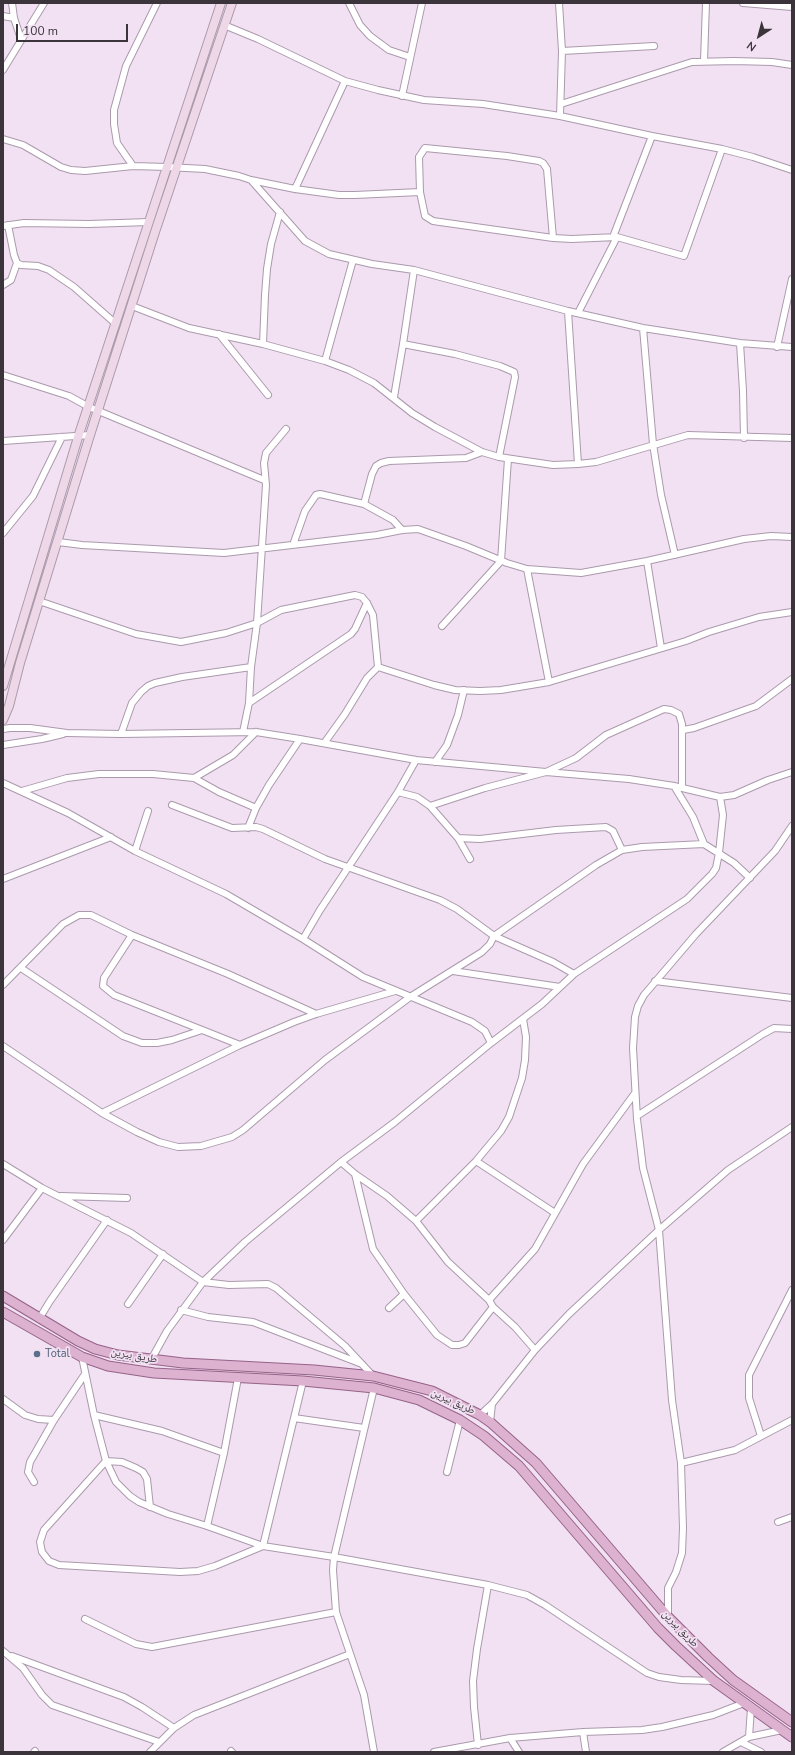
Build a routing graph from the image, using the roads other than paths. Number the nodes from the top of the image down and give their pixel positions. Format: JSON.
{"nodes":[{"id":1,"x":12,"y":3,"type":"edge"},
{"id":2,"x":44,"y":3,"type":"edge"},
{"id":3,"x":157,"y":3,"type":"edge"},
{"id":4,"x":221,"y":3,"type":"edge"},
{"id":5,"x":232,"y":3,"type":"edge"},
{"id":6,"x":349,"y":3,"type":"edge"},
{"id":7,"x":422,"y":3,"type":"edge"},
{"id":8,"x":559,"y":3,"type":"edge"},
{"id":9,"x":706,"y":3,"type":"edge"},
{"id":10,"x":743,"y":3,"type":"edge"},
{"id":11,"x":792,"y":7,"type":"edge"},
{"id":12,"x":3,"y":16,"type":"edge"},
{"id":13,"x":14,"y":18,"type":"junction"},
{"id":14,"x":224,"y":25,"type":"junction"},
{"id":15,"x":21,"y":39,"type":"junction"},
{"id":16,"x":654,"y":46,"type":"dead end"},
{"id":17,"x":562,"y":51,"type":"junction"},
{"id":18,"x":410,"y":57,"type":"junction"},
{"id":19,"x":704,"y":61,"type":"junction"},
{"id":20,"x":6,"y":62,"type":"edge"},
{"id":21,"x":792,"y":64,"type":"edge"},
{"id":22,"x":3,"y":70,"type":"edge"},
{"id":23,"x":345,"y":81,"type":"junction"},
{"id":24,"x":402,"y":96,"type":"junction"},
{"id":25,"x":562,"y":104,"type":"junction"},
{"id":26,"x":560,"y":116,"type":"junction"},
{"id":27,"x":652,"y":136,"type":"junction"},
{"id":28,"x":3,"y":139,"type":"edge"},
{"id":29,"x":722,"y":149,"type":"junction"},
{"id":30,"x":133,"y":166,"type":"junction"},
{"id":31,"x":167,"y":167,"type":"junction"},
{"id":32,"x":178,"y":168,"type":"junction"},
{"id":33,"x":792,"y":170,"type":"edge"},
{"id":34,"x":251,"y":180,"type":"junction"},
{"id":35,"x":295,"y":189,"type":"junction"},
{"id":36,"x":420,"y":192,"type":"junction"},
{"id":37,"x":280,"y":212,"type":"junction"},
{"id":38,"x":149,"y":222,"type":"junction"},
{"id":39,"x":6,"y":225,"type":"edge"},
{"id":40,"x":615,"y":237,"type":"junction"},
{"id":41,"x":552,"y":238,"type":"junction"},
{"id":42,"x":353,"y":260,"type":"junction"},
{"id":43,"x":17,"y":263,"type":"junction"},
{"id":44,"x":414,"y":270,"type":"junction"},
{"id":45,"x":792,"y":279,"type":"edge"},
{"id":46,"x":3,"y":285,"type":"edge"},
{"id":47,"x":132,"y":306,"type":"junction"},
{"id":48,"x":568,"y":311,"type":"junction"},
{"id":49,"x":578,"y":313,"type":"junction"},
{"id":50,"x":116,"y":324,"type":"junction"},
{"id":51,"x":644,"y":328,"type":"junction"},
{"id":52,"x":219,"y":334,"type":"junction"},
{"id":53,"x":740,"y":343,"type":"junction"},
{"id":54,"x":263,"y":344,"type":"junction"},
{"id":55,"x":404,"y":344,"type":"junction"},
{"id":56,"x":777,"y":347,"type":"junction"},
{"id":57,"x":792,"y":347,"type":"edge"},
{"id":58,"x":325,"y":361,"type":"junction"},
{"id":59,"x":3,"y":375,"type":"edge"},
{"id":60,"x":268,"y":394,"type":"dead end"},
{"id":61,"x":394,"y":397,"type":"junction"},
{"id":62,"x":89,"y":407,"type":"junction"},
{"id":63,"x":98,"y":411,"type":"junction"},
{"id":64,"x":286,"y":429,"type":"dead end"},
{"id":65,"x":79,"y":434,"type":"junction"},
{"id":66,"x":90,"y":435,"type":"junction"},
{"id":67,"x":62,"y":437,"type":"junction"},
{"id":68,"x":744,"y":438,"type":"junction"},
{"id":69,"x":792,"y":438,"type":"edge"},
{"id":70,"x":3,"y":441,"type":"edge"},
{"id":71,"x":653,"y":444,"type":"junction"},
{"id":72,"x":482,"y":452,"type":"junction"},
{"id":73,"x":499,"y":457,"type":"junction"},
{"id":74,"x":508,"y":459,"type":"junction"},
{"id":75,"x":578,"y":464,"type":"junction"},
{"id":76,"x":264,"y":480,"type":"junction"},
{"id":77,"x":364,"y":504,"type":"junction"},
{"id":78,"x":402,"y":530,"type":"junction"},
{"id":79,"x":3,"y":533,"type":"edge"},
{"id":80,"x":792,"y":537,"type":"edge"},
{"id":81,"x":58,"y":542,"type":"junction"},
{"id":82,"x":293,"y":545,"type":"junction"},
{"id":83,"x":261,"y":548,"type":"junction"},
{"id":84,"x":675,"y":555,"type":"junction"},
{"id":85,"x":502,"y":561,"type":"junction"},
{"id":86,"x":647,"y":561,"type":"junction"},
{"id":87,"x":527,"y":569,"type":"junction"},
{"id":88,"x":40,"y":601,"type":"junction"},
{"id":89,"x":367,"y":603,"type":"junction"},
{"id":90,"x":792,"y":612,"type":"edge"},
{"id":91,"x":257,"y":623,"type":"junction"},
{"id":92,"x":442,"y":626,"type":"dead end"},
{"id":93,"x":661,"y":648,"type":"junction"},
{"id":94,"x":251,"y":667,"type":"junction"},
{"id":95,"x":378,"y":667,"type":"junction"},
{"id":96,"x":792,"y":679,"type":"edge"},
{"id":97,"x":549,"y":682,"type":"junction"},
{"id":98,"x":3,"y":686,"type":"edge"},
{"id":99,"x":464,"y":690,"type":"junction"},
{"id":100,"x":249,"y":703,"type":"junction"},
{"id":101,"x":3,"y":720,"type":"edge"},
{"id":102,"x":3,"y":729,"type":"edge"},
{"id":103,"x":683,"y":730,"type":"junction"},
{"id":104,"x":242,"y":732,"type":"junction"},
{"id":105,"x":256,"y":732,"type":"junction"},
{"id":106,"x":67,"y":733,"type":"junction"},
{"id":107,"x":121,"y":734,"type":"junction"},
{"id":108,"x":300,"y":739,"type":"junction"},
{"id":109,"x":325,"y":742,"type":"junction"},
{"id":110,"x":3,"y":744,"type":"edge"},
{"id":111,"x":416,"y":760,"type":"junction"},
{"id":112,"x":436,"y":762,"type":"junction"},
{"id":113,"x":546,"y":772,"type":"junction"},
{"id":114,"x":792,"y":772,"type":"edge"},
{"id":115,"x":194,"y":778,"type":"junction"},
{"id":116,"x":3,"y":783,"type":"edge"},
{"id":117,"x":674,"y":786,"type":"junction"},
{"id":118,"x":682,"y":788,"type":"junction"},
{"id":119,"x":22,"y":791,"type":"junction"},
{"id":120,"x":398,"y":792,"type":"junction"},
{"id":121,"x":720,"y":797,"type":"junction"},
{"id":122,"x":172,"y":805,"type":"dead end"},
{"id":123,"x":430,"y":806,"type":"junction"},
{"id":124,"x":256,"y":808,"type":"junction"},
{"id":125,"x":148,"y":812,"type":"dead end"},
{"id":126,"x":792,"y":826,"type":"edge"},
{"id":127,"x":248,"y":828,"type":"junction"},
{"id":128,"x":789,"y":834,"type":"edge"},
{"id":129,"x":111,"y":837,"type":"junction"},
{"id":130,"x":458,"y":838,"type":"junction"},
{"id":131,"x":704,"y":844,"type":"junction"},
{"id":132,"x":622,"y":850,"type":"junction"},
{"id":133,"x":135,"y":851,"type":"junction"},
{"id":134,"x":719,"y":853,"type":"junction"},
{"id":135,"x":470,"y":859,"type":"dead end"},
{"id":136,"x":348,"y":867,"type":"junction"},
{"id":137,"x":750,"y":878,"type":"junction"},
{"id":138,"x":3,"y":879,"type":"edge"},
{"id":139,"x":132,"y":935,"type":"junction"},
{"id":140,"x":494,"y":936,"type":"junction"},
{"id":141,"x":303,"y":939,"type":"junction"},
{"id":142,"x":21,"y":968,"type":"junction"},
{"id":143,"x":453,"y":971,"type":"junction"},
{"id":144,"x":574,"y":974,"type":"junction"},
{"id":145,"x":655,"y":981,"type":"junction"},
{"id":146,"x":3,"y":985,"type":"edge"},
{"id":147,"x":560,"y":987,"type":"junction"},
{"id":148,"x":395,"y":991,"type":"junction"},
{"id":149,"x":410,"y":997,"type":"junction"},
{"id":150,"x":792,"y":998,"type":"edge"},
{"id":151,"x":316,"y":1014,"type":"junction"},
{"id":152,"x":523,"y":1019,"type":"junction"},
{"id":153,"x":792,"y":1029,"type":"edge"},
{"id":154,"x":202,"y":1030,"type":"junction"},
{"id":155,"x":491,"y":1043,"type":"junction"},
{"id":156,"x":240,"y":1045,"type":"junction"},
{"id":157,"x":3,"y":1046,"type":"edge"},
{"id":158,"x":635,"y":1093,"type":"junction"},
{"id":159,"x":102,"y":1113,"type":"junction"},
{"id":160,"x":636,"y":1116,"type":"junction"},
{"id":161,"x":792,"y":1127,"type":"edge"},
{"id":162,"x":476,"y":1161,"type":"junction"},
{"id":163,"x":341,"y":1162,"type":"junction"},
{"id":164,"x":3,"y":1164,"type":"edge"},
{"id":165,"x":355,"y":1174,"type":"junction"},
{"id":166,"x":42,"y":1188,"type":"junction"},
{"id":167,"x":59,"y":1196,"type":"junction"},
{"id":168,"x":127,"y":1198,"type":"dead end"},
{"id":169,"x":555,"y":1213,"type":"junction"},
{"id":170,"x":107,"y":1220,"type":"junction"},
{"id":171,"x":416,"y":1221,"type":"junction"},
{"id":172,"x":659,"y":1230,"type":"junction"},
{"id":173,"x":3,"y":1240,"type":"edge"},
{"id":174,"x":163,"y":1254,"type":"junction"},
{"id":175,"x":203,"y":1282,"type":"junction"},
{"id":176,"x":792,"y":1290,"type":"edge"},
{"id":177,"x":404,"y":1294,"type":"junction"},
{"id":178,"x":3,"y":1296,"type":"edge"},
{"id":179,"x":489,"y":1300,"type":"junction"},
{"id":180,"x":128,"y":1304,"type":"dead end"},
{"id":181,"x":493,"y":1307,"type":"junction"},
{"id":182,"x":389,"y":1308,"type":"dead end"},
{"id":183,"x":181,"y":1310,"type":"junction"},
{"id":184,"x":3,"y":1312,"type":"edge"},
{"id":185,"x":39,"y":1319,"type":"junction"},
{"id":186,"x":535,"y":1350,"type":"junction"},
{"id":187,"x":82,"y":1357,"type":"junction"},
{"id":188,"x":151,"y":1360,"type":"junction"},
{"id":189,"x":364,"y":1365,"type":"junction"},
{"id":190,"x":85,"y":1374,"type":"junction"},
{"id":191,"x":373,"y":1376,"type":"junction"},
{"id":192,"x":238,"y":1378,"type":"junction"},
{"id":193,"x":302,"y":1381,"type":"junction"},
{"id":194,"x":374,"y":1388,"type":"junction"},
{"id":195,"x":3,"y":1399,"type":"edge"},
{"id":196,"x":492,"y":1404,"type":"junction"},
{"id":197,"x":94,"y":1415,"type":"junction"},
{"id":198,"x":480,"y":1415,"type":"junction"},
{"id":199,"x":294,"y":1418,"type":"junction"},
{"id":200,"x":54,"y":1420,"type":"junction"},
{"id":201,"x":460,"y":1420,"type":"junction"},
{"id":202,"x":792,"y":1420,"type":"edge"},
{"id":203,"x":490,"y":1422,"type":"junction"},
{"id":204,"x":364,"y":1428,"type":"junction"},
{"id":205,"x":761,"y":1436,"type":"junction"},
{"id":206,"x":224,"y":1453,"type":"junction"},
{"id":207,"x":106,"y":1461,"type":"junction"},
{"id":208,"x":681,"y":1463,"type":"junction"},
{"id":209,"x":447,"y":1472,"type":"dead end"},
{"id":210,"x":34,"y":1482,"type":"dead end"},
{"id":211,"x":150,"y":1507,"type":"junction"},
{"id":212,"x":792,"y":1517,"type":"edge"},
{"id":213,"x":778,"y":1522,"type":"dead end"},
{"id":214,"x":207,"y":1526,"type":"junction"},
{"id":215,"x":264,"y":1546,"type":"junction"},
{"id":216,"x":334,"y":1557,"type":"junction"},
{"id":217,"x":488,"y":1585,"type":"junction"},
{"id":218,"x":336,"y":1612,"type":"junction"},
{"id":219,"x":668,"y":1618,"type":"junction"},
{"id":220,"x":85,"y":1619,"type":"dead end"},
{"id":221,"x":3,"y":1651,"type":"edge"},
{"id":222,"x":350,"y":1654,"type":"junction"},
{"id":223,"x":9,"y":1655,"type":"junction"},
{"id":224,"x":714,"y":1681,"type":"junction"},
{"id":225,"x":747,"y":1706,"type":"junction"},
{"id":226,"x":792,"y":1722,"type":"edge"},
{"id":227,"x":174,"y":1728,"type":"junction"},
{"id":228,"x":782,"y":1730,"type":"junction"},
{"id":229,"x":583,"y":1732,"type":"junction"},
{"id":230,"x":749,"y":1737,"type":"junction"},
{"id":231,"x":792,"y":1737,"type":"edge"},
{"id":232,"x":510,"y":1738,"type":"junction"},
{"id":233,"x":159,"y":1742,"type":"junction"},
{"id":234,"x":740,"y":1742,"type":"junction"},
{"id":235,"x":478,"y":1745,"type":"junction"},
{"id":236,"x":150,"y":1752,"type":"edge"},
{"id":237,"x":374,"y":1752,"type":"edge"},
{"id":238,"x":434,"y":1752,"type":"edge"},
{"id":239,"x":519,"y":1752,"type":"edge"},
{"id":240,"x":586,"y":1752,"type":"edge"},
{"id":241,"x":723,"y":1752,"type":"edge"},
{"id":242,"x":761,"y":1752,"type":"edge"}],
"edges":[{"from":1,"to":13,"type":"street"},
{"from":2,"to":15,"type":"street"},
{"from":3,"to":30,"type":"street"},
{"from":4,"to":31,"type":"street"},
{"from":5,"to":14,"type":"street"},
{"from":6,"to":18,"type":"street"},
{"from":7,"to":18,"type":"street"},
{"from":8,"to":17,"type":"street"},
{"from":9,"to":19,"type":"street"},
{"from":10,"to":11,"type":"street"},
{"from":12,"to":13,"type":"street"},
{"from":13,"to":15,"type":"street"},
{"from":14,"to":23,"type":"street"},
{"from":14,"to":32,"type":"street"},
{"from":15,"to":20,"type":"street"},
{"from":16,"to":17,"type":"street"},
{"from":17,"to":25,"type":"street"},
{"from":18,"to":24,"type":"street"},
{"from":19,"to":21,"type":"street"},
{"from":19,"to":25,"type":"street"},
{"from":20,"to":22,"type":"street"},
{"from":23,"to":24,"type":"street"},
{"from":23,"to":35,"type":"street"},
{"from":24,"to":26,"type":"street"},
{"from":25,"to":26,"type":"street"},
{"from":26,"to":27,"type":"street"},
{"from":27,"to":29,"type":"street"},
{"from":27,"to":40,"type":"street"},
{"from":28,"to":30,"type":"street"},
{"from":29,"to":33,"type":"street"},
{"from":29,"to":40,"type":"street"},
{"from":30,"to":31,"type":"street"},
{"from":31,"to":32,"type":"street"},
{"from":31,"to":38,"type":"street"},
{"from":32,"to":34,"type":"street"},
{"from":32,"to":47,"type":"street"},
{"from":34,"to":35,"type":"street"},
{"from":34,"to":37,"type":"street"},
{"from":35,"to":36,"type":"street"},
{"from":36,"to":41,"type":"street"},
{"from":36,"to":41,"type":"street"},
{"from":37,"to":42,"type":"street"},
{"from":37,"to":54,"type":"street"},
{"from":38,"to":39,"type":"street"},
{"from":38,"to":50,"type":"street"},
{"from":39,"to":43,"type":"street"},
{"from":40,"to":41,"type":"street"},
{"from":40,"to":49,"type":"street"},
{"from":42,"to":44,"type":"street"},
{"from":42,"to":58,"type":"street"},
{"from":43,"to":46,"type":"street"},
{"from":43,"to":50,"type":"street"},
{"from":44,"to":48,"type":"street"},
{"from":44,"to":55,"type":"street"},
{"from":45,"to":56,"type":"street"},
{"from":47,"to":52,"type":"street"},
{"from":47,"to":63,"type":"street"},
{"from":48,"to":49,"type":"street"},
{"from":48,"to":75,"type":"street"},
{"from":49,"to":51,"type":"street"},
{"from":50,"to":62,"type":"street"},
{"from":51,"to":53,"type":"street"},
{"from":51,"to":71,"type":"street"},
{"from":52,"to":54,"type":"street"},
{"from":52,"to":60,"type":"street"},
{"from":53,"to":56,"type":"street"},
{"from":53,"to":68,"type":"street"},
{"from":54,"to":58,"type":"street"},
{"from":55,"to":61,"type":"street"},
{"from":55,"to":73,"type":"street"},
{"from":56,"to":57,"type":"street"},
{"from":58,"to":61,"type":"street"},
{"from":59,"to":62,"type":"street"},
{"from":61,"to":72,"type":"street"},
{"from":62,"to":63,"type":"street"},
{"from":62,"to":65,"type":"street"},
{"from":63,"to":66,"type":"street"},
{"from":63,"to":76,"type":"street"},
{"from":64,"to":76,"type":"street"},
{"from":65,"to":66,"type":"street"},
{"from":65,"to":67,"type":"street"},
{"from":65,"to":98,"type":"street"},
{"from":66,"to":81,"type":"street"},
{"from":67,"to":70,"type":"street"},
{"from":67,"to":79,"type":"street"},
{"from":68,"to":69,"type":"street"},
{"from":68,"to":71,"type":"street"},
{"from":71,"to":75,"type":"street"},
{"from":71,"to":84,"type":"street"},
{"from":72,"to":73,"type":"street"},
{"from":72,"to":77,"type":"street"},
{"from":73,"to":74,"type":"street"},
{"from":74,"to":75,"type":"street"},
{"from":74,"to":85,"type":"street"},
{"from":76,"to":83,"type":"street"},
{"from":77,"to":78,"type":"street"},
{"from":77,"to":82,"type":"street"},
{"from":78,"to":82,"type":"street"},
{"from":78,"to":85,"type":"street"},
{"from":80,"to":84,"type":"street"},
{"from":81,"to":83,"type":"street"},
{"from":81,"to":88,"type":"street"},
{"from":82,"to":83,"type":"street"},
{"from":83,"to":91,"type":"street"},
{"from":84,"to":86,"type":"street"},
{"from":85,"to":87,"type":"street"},
{"from":85,"to":92,"type":"street"},
{"from":86,"to":87,"type":"street"},
{"from":86,"to":93,"type":"street"},
{"from":87,"to":97,"type":"street"},
{"from":88,"to":91,"type":"street"},
{"from":88,"to":101,"type":"street"},
{"from":89,"to":91,"type":"street"},
{"from":89,"to":95,"type":"street"},
{"from":89,"to":100,"type":"street"},
{"from":90,"to":93,"type":"street"},
{"from":91,"to":94,"type":"street"},
{"from":93,"to":97,"type":"street"},
{"from":94,"to":100,"type":"street"},
{"from":94,"to":107,"type":"street"},
{"from":95,"to":99,"type":"street"},
{"from":95,"to":109,"type":"street"},
{"from":96,"to":103,"type":"street"},
{"from":97,"to":99,"type":"street"},
{"from":99,"to":112,"type":"street"},
{"from":100,"to":104,"type":"street"},
{"from":102,"to":106,"type":"street"},
{"from":103,"to":113,"type":"street"},
{"from":103,"to":118,"type":"street"},
{"from":104,"to":105,"type":"street"},
{"from":104,"to":107,"type":"street"},
{"from":105,"to":108,"type":"street"},
{"from":105,"to":115,"type":"street"},
{"from":106,"to":107,"type":"street"},
{"from":106,"to":110,"type":"street"},
{"from":108,"to":109,"type":"street"},
{"from":108,"to":124,"type":"street"},
{"from":109,"to":111,"type":"street"},
{"from":111,"to":112,"type":"street"},
{"from":111,"to":120,"type":"street"},
{"from":112,"to":113,"type":"street"},
{"from":113,"to":117,"type":"street"},
{"from":113,"to":123,"type":"street"},
{"from":114,"to":121,"type":"street"},
{"from":115,"to":119,"type":"street"},
{"from":115,"to":124,"type":"street"},
{"from":116,"to":119,"type":"street"},
{"from":117,"to":118,"type":"street"},
{"from":117,"to":131,"type":"street"},
{"from":118,"to":121,"type":"street"},
{"from":119,"to":129,"type":"street"},
{"from":120,"to":123,"type":"street"},
{"from":120,"to":136,"type":"street"},
{"from":121,"to":134,"type":"street"},
{"from":122,"to":127,"type":"street"},
{"from":123,"to":130,"type":"street"},
{"from":124,"to":127,"type":"street"},
{"from":125,"to":133,"type":"street"},
{"from":126,"to":128,"type":"street"},
{"from":127,"to":136,"type":"street"},
{"from":128,"to":137,"type":"street"},
{"from":129,"to":133,"type":"street"},
{"from":129,"to":138,"type":"street"},
{"from":130,"to":132,"type":"street"},
{"from":130,"to":135,"type":"street"},
{"from":131,"to":132,"type":"street"},
{"from":131,"to":134,"type":"street"},
{"from":132,"to":140,"type":"street"},
{"from":133,"to":141,"type":"street"},
{"from":134,"to":137,"type":"street"},
{"from":134,"to":144,"type":"street"},
{"from":136,"to":140,"type":"street"},
{"from":136,"to":141,"type":"street"},
{"from":137,"to":145,"type":"street"},
{"from":139,"to":142,"type":"street"},
{"from":139,"to":151,"type":"street"},
{"from":139,"to":154,"type":"street"},
{"from":140,"to":143,"type":"street"},
{"from":140,"to":144,"type":"street"},
{"from":141,"to":148,"type":"street"},
{"from":142,"to":146,"type":"street"},
{"from":142,"to":154,"type":"street"},
{"from":143,"to":147,"type":"street"},
{"from":143,"to":149,"type":"street"},
{"from":144,"to":147,"type":"street"},
{"from":145,"to":150,"type":"street"},
{"from":145,"to":158,"type":"street"},
{"from":147,"to":152,"type":"street"},
{"from":148,"to":149,"type":"street"},
{"from":148,"to":151,"type":"street"},
{"from":149,"to":155,"type":"street"},
{"from":149,"to":159,"type":"street"},
{"from":151,"to":156,"type":"street"},
{"from":152,"to":155,"type":"street"},
{"from":152,"to":162,"type":"street"},
{"from":153,"to":160,"type":"street"},
{"from":154,"to":156,"type":"street"},
{"from":155,"to":163,"type":"street"},
{"from":156,"to":159,"type":"street"},
{"from":157,"to":159,"type":"street"},
{"from":158,"to":160,"type":"street"},
{"from":158,"to":169,"type":"street"},
{"from":160,"to":172,"type":"street"},
{"from":161,"to":172,"type":"street"},
{"from":162,"to":169,"type":"street"},
{"from":162,"to":171,"type":"street"},
{"from":163,"to":165,"type":"street"},
{"from":163,"to":175,"type":"street"},
{"from":164,"to":166,"type":"street"},
{"from":165,"to":171,"type":"street"},
{"from":165,"to":177,"type":"street"},
{"from":166,"to":167,"type":"street"},
{"from":166,"to":173,"type":"street"},
{"from":167,"to":168,"type":"street"},
{"from":167,"to":170,"type":"street"},
{"from":169,"to":179,"type":"street"},
{"from":170,"to":174,"type":"street"},
{"from":170,"to":185,"type":"street"},
{"from":171,"to":179,"type":"street"},
{"from":172,"to":186,"type":"street"},
{"from":172,"to":208,"type":"street"},
{"from":174,"to":175,"type":"street"},
{"from":174,"to":180,"type":"street"},
{"from":175,"to":183,"type":"street"},
{"from":175,"to":189,"type":"street"},
{"from":176,"to":205,"type":"street"},
{"from":177,"to":181,"type":"street"},
{"from":177,"to":182,"type":"street"},
{"from":178,"to":185,"type":"main road","name":"طريق بيرين"},
{"from":179,"to":181,"type":"street"},
{"from":181,"to":186,"type":"street"},
{"from":183,"to":188,"type":"street"},
{"from":183,"to":189,"type":"street"},
{"from":184,"to":187,"type":"main road","name":"طريق بيرين"},
{"from":185,"to":188,"type":"main road","name":"طريق بيرين"},
{"from":186,"to":196,"type":"street"},
{"from":187,"to":190,"type":"street"},
{"from":187,"to":192,"type":"main road","name":"طريق بيرين"},
{"from":188,"to":191,"type":"main road","name":"طريق بيرين"},
{"from":189,"to":191,"type":"street"},
{"from":190,"to":197,"type":"street"},
{"from":190,"to":200,"type":"street"},
{"from":191,"to":198,"type":"main road","name":"طريق بيرين"},
{"from":192,"to":193,"type":"main road","name":"طريق بيرين"},
{"from":192,"to":206,"type":"street"},
{"from":193,"to":194,"type":"main road","name":"طريق بيرين"},
{"from":193,"to":199,"type":"street"},
{"from":194,"to":201,"type":"main road","name":"طريق بيرين"},
{"from":194,"to":204,"type":"street"},
{"from":195,"to":200,"type":"street"},
{"from":196,"to":198,"type":"street"},
{"from":196,"to":203,"type":"street"},
{"from":197,"to":206,"type":"street"},
{"from":197,"to":207,"type":"street"},
{"from":198,"to":203,"type":"main road","name":"طريق بيرين"},
{"from":199,"to":204,"type":"street"},
{"from":199,"to":215,"type":"street"},
{"from":200,"to":210,"type":"street"},
{"from":201,"to":209,"type":"street"},
{"from":201,"to":224,"type":"main road","name":"طريق بيرين"},
{"from":202,"to":205,"type":"street"},
{"from":203,"to":219,"type":"main road","name":"طريق بيرين"},
{"from":204,"to":216,"type":"street"},
{"from":205,"to":208,"type":"street"},
{"from":206,"to":214,"type":"street"},
{"from":207,"to":211,"type":"street"},
{"from":207,"to":211,"type":"street"},
{"from":207,"to":215,"type":"street"},
{"from":208,"to":219,"type":"street"},
{"from":211,"to":214,"type":"street"},
{"from":212,"to":213,"type":"street"},
{"from":214,"to":215,"type":"street"},
{"from":215,"to":216,"type":"street"},
{"from":216,"to":217,"type":"street"},
{"from":216,"to":218,"type":"street"},
{"from":217,"to":224,"type":"street"},
{"from":217,"to":235,"type":"street"},
{"from":218,"to":220,"type":"street"},
{"from":218,"to":222,"type":"street"},
{"from":219,"to":226,"type":"main road","name":"طريق بيرين"},
{"from":221,"to":223,"type":"street"},
{"from":222,"to":227,"type":"street"},
{"from":222,"to":237,"type":"street"},
{"from":223,"to":227,"type":"street"},
{"from":223,"to":233,"type":"street"},
{"from":224,"to":225,"type":"main road","name":"طريق بيرين"},
{"from":225,"to":228,"type":"main road","name":"طريق بيرين"},
{"from":225,"to":229,"type":"street"},
{"from":225,"to":230,"type":"street"},
{"from":227,"to":233,"type":"street"},
{"from":228,"to":230,"type":"street"},
{"from":228,"to":231,"type":"main road","name":"طريق بيرين"},
{"from":229,"to":232,"type":"street"},
{"from":229,"to":240,"type":"street"},
{"from":230,"to":234,"type":"street"},
{"from":232,"to":235,"type":"street"},
{"from":232,"to":239,"type":"street"},
{"from":233,"to":236,"type":"street"},
{"from":234,"to":241,"type":"street"},
{"from":234,"to":242,"type":"street"},
{"from":235,"to":238,"type":"street"}]}
